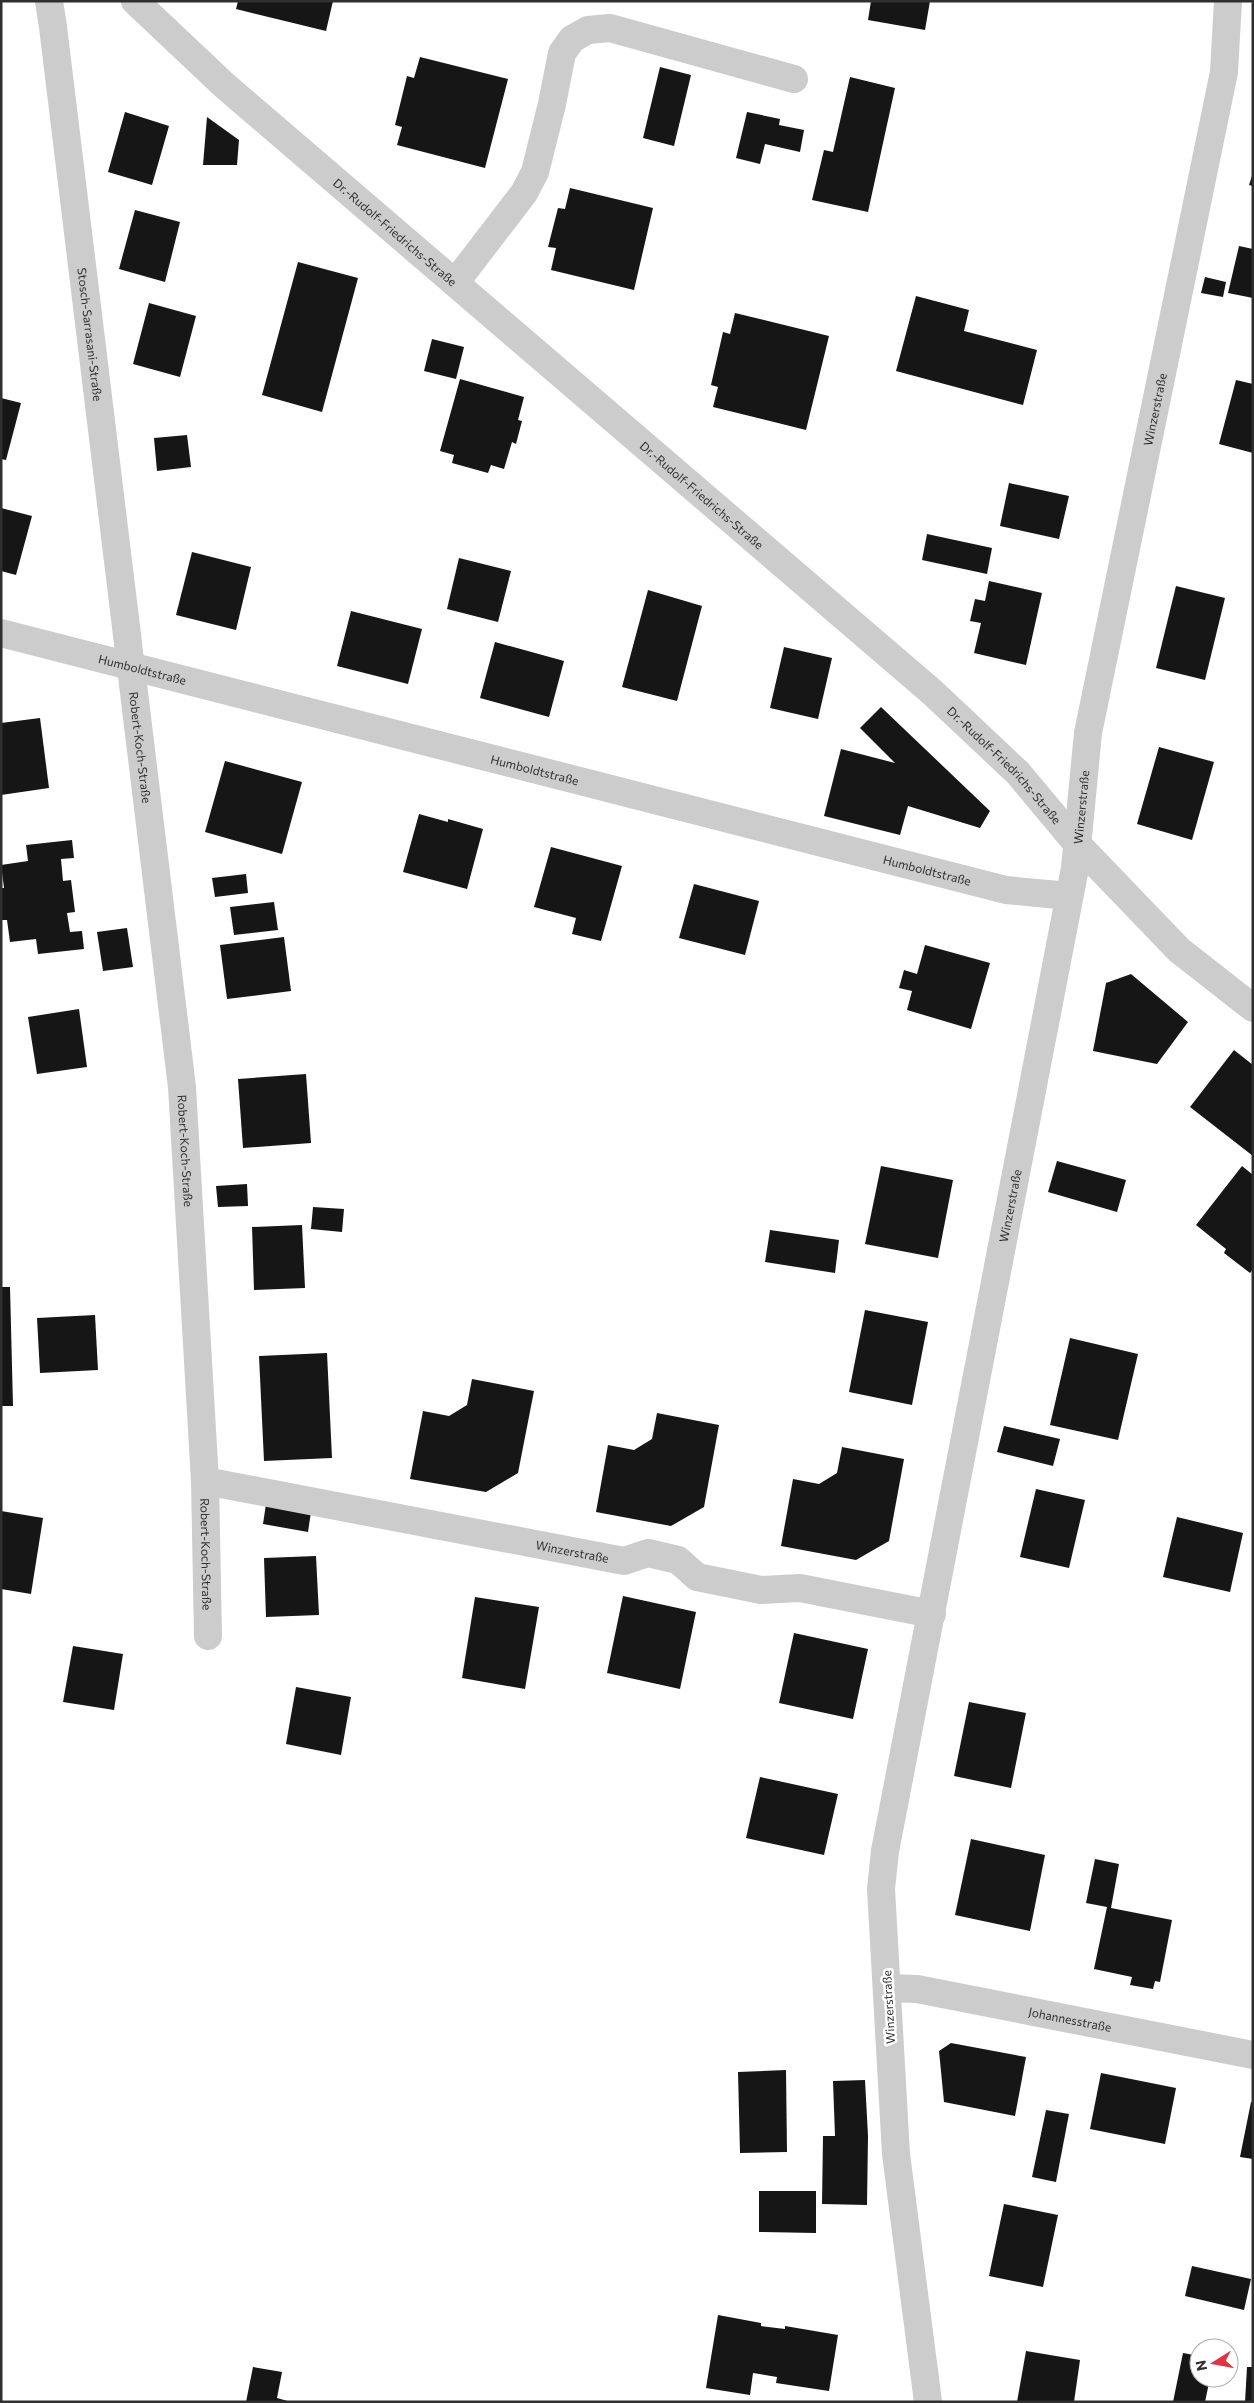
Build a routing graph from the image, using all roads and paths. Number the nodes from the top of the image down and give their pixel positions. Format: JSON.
{"nodes":[{"id":1,"x":48,"y":1,"type":"edge"},
{"id":2,"x":135,"y":1,"type":"edge"},
{"id":3,"x":1228,"y":1,"type":"edge"},
{"id":4,"x":794,"y":79,"type":"dead end"},
{"id":5,"x":455,"y":283,"type":"junction"},
{"id":6,"x":1,"y":633,"type":"edge"},
{"id":7,"x":130,"y":667,"type":"junction"},
{"id":8,"x":1079,"y":846,"type":"junction"},
{"id":9,"x":1070,"y":896,"type":"junction"},
{"id":10,"x":1253,"y":1008,"type":"edge"},
{"id":11,"x":205,"y":1481,"type":"junction"},
{"id":12,"x":932,"y":1614,"type":"junction"},
{"id":13,"x":208,"y":1636,"type":"dead end"},
{"id":14,"x":887,"y":1988,"type":"junction"},
{"id":15,"x":1253,"y":2054,"type":"edge"},
{"id":16,"x":928,"y":2402,"type":"edge"}],
"edges":[{"from":1,"to":7,"type":"street","name":"Stosch-Sarrasani-Straße"},
{"from":2,"to":5,"type":"street","name":"Dr.-Rudolf-Friedrichs-Straße"},
{"from":3,"to":8,"type":"street","name":"Winzerstraße"},
{"from":4,"to":5,"type":"street"},
{"from":5,"to":8,"type":"street","name":"Dr.-Rudolf-Friedrichs-Straße"},
{"from":6,"to":7,"type":"street","name":"Humboldtstraße"},
{"from":7,"to":9,"type":"street","name":"Humboldtstraße"},
{"from":7,"to":11,"type":"street","name":"Robert-Koch-Straße"},
{"from":8,"to":9,"type":"street","name":"Winzerstraße"},
{"from":8,"to":10,"type":"street","name":"Dr.-Rudolf-Friedrichs-Straße"},
{"from":9,"to":12,"type":"street","name":"Winzerstraße"},
{"from":11,"to":12,"type":"street","name":"Winzerstraße"},
{"from":11,"to":13,"type":"street","name":"Robert-Koch-Straße"},
{"from":12,"to":14,"type":"street","name":"Winzerstraße"},
{"from":14,"to":15,"type":"street","name":"Johannesstraße"},
{"from":14,"to":16,"type":"street","name":"Winzerstraße"}]}
